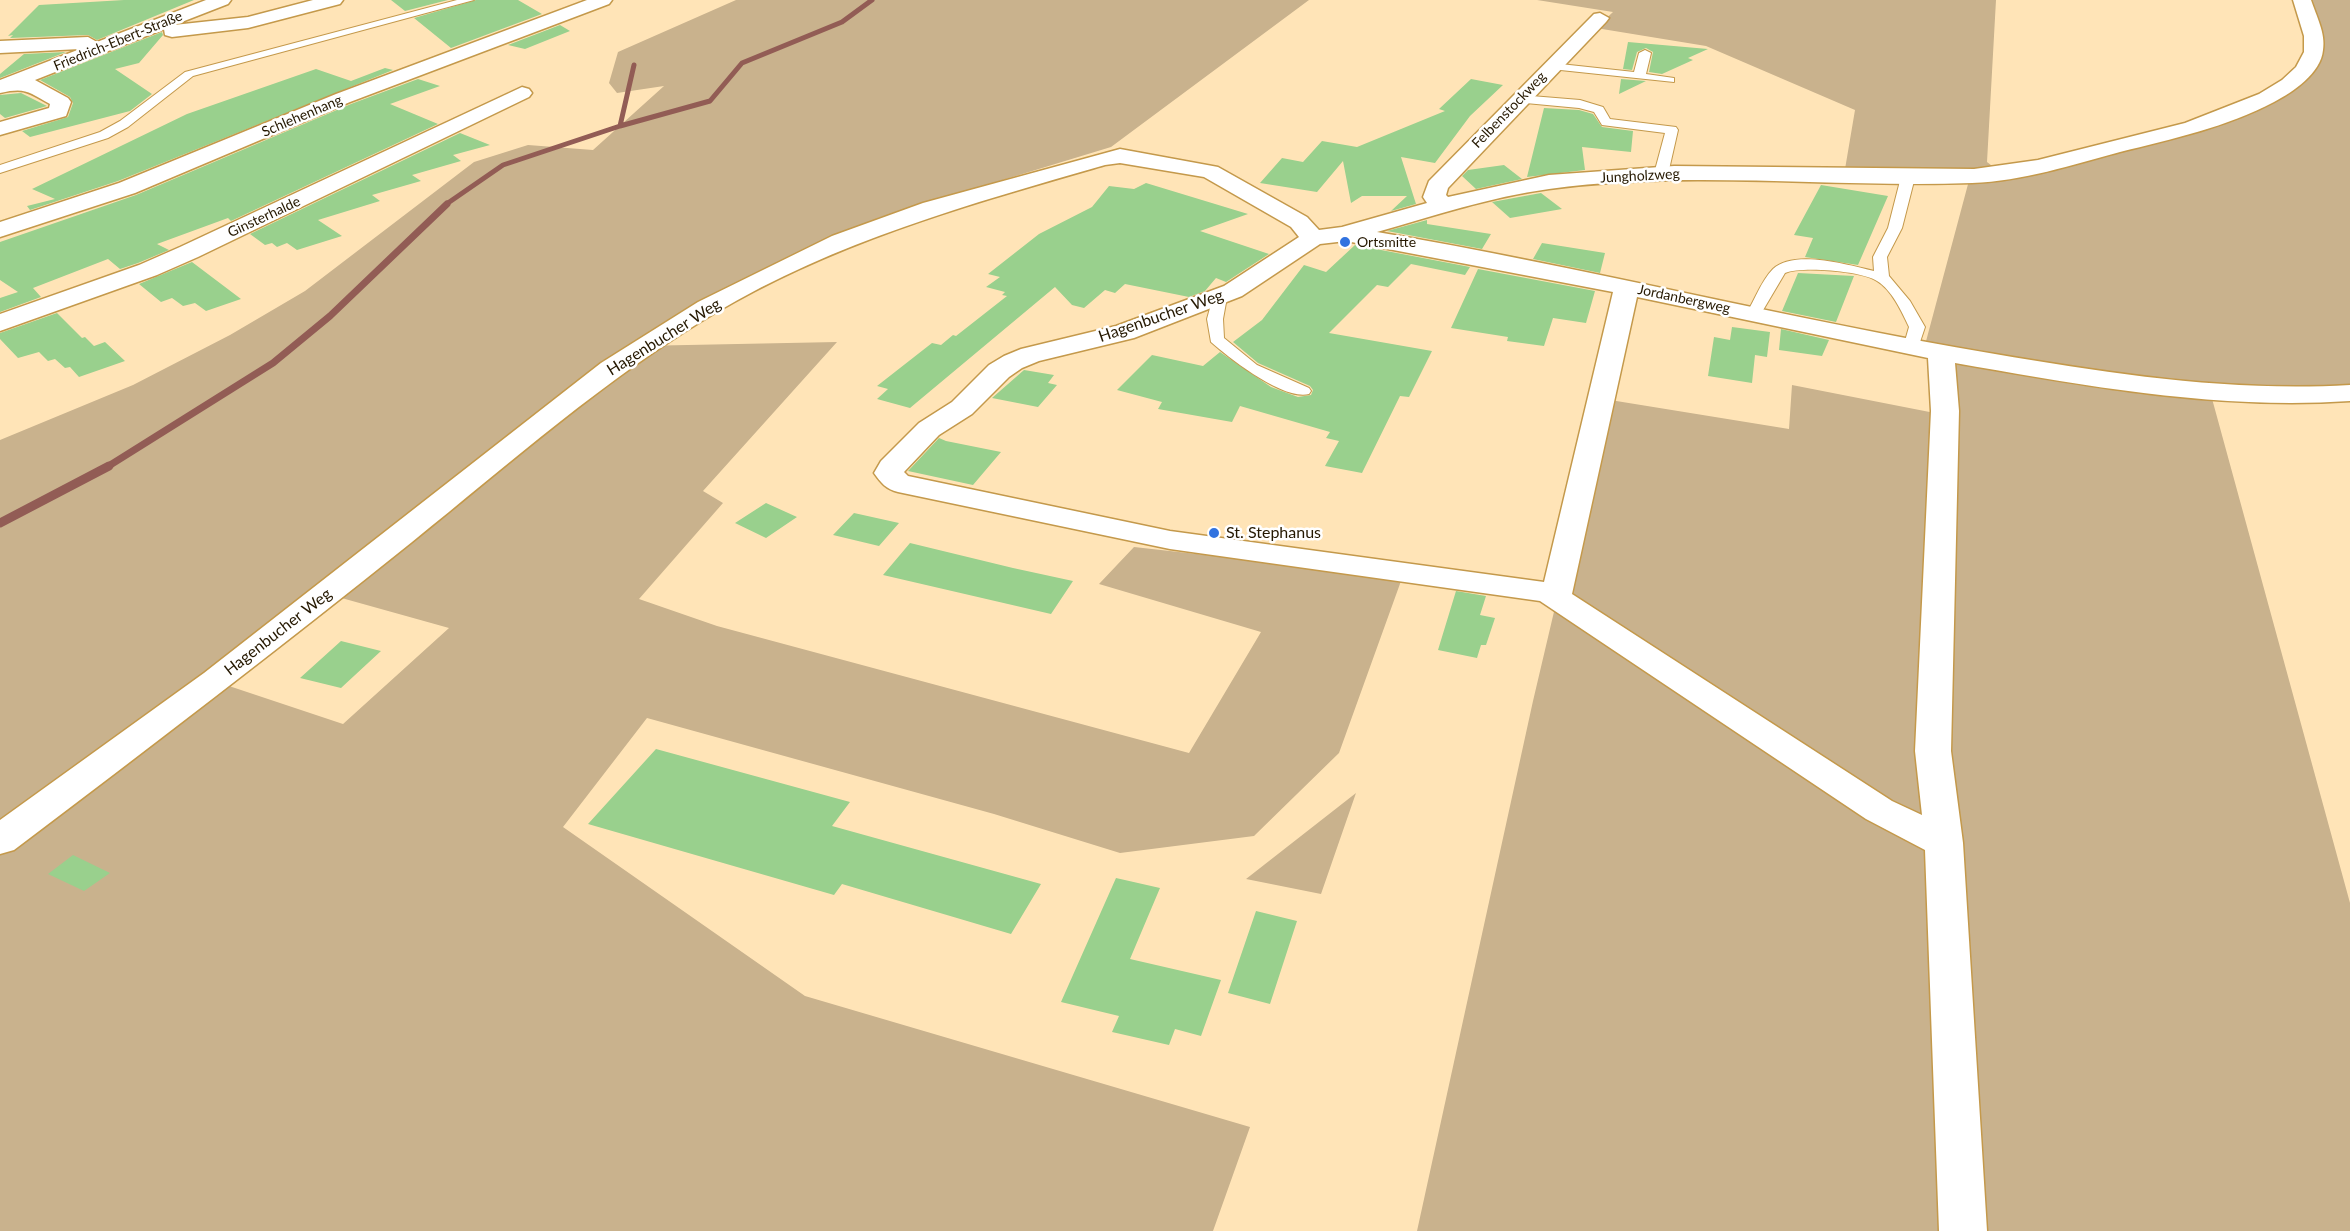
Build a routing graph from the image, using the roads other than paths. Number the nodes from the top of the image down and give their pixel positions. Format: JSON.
{"nodes":[{"id":1,"x":222,"y":0,"type":"edge"},
{"id":2,"x":334,"y":0,"type":"edge"},
{"id":3,"x":469,"y":0,"type":"edge"},
{"id":4,"x":603,"y":0,"type":"edge"},
{"id":5,"x":2302,"y":0,"type":"edge"},
{"id":6,"x":1600,"y":18,"type":"dead end"},
{"id":7,"x":143,"y":31,"type":"junction"},
{"id":8,"x":113,"y":43,"type":"junction"},
{"id":9,"x":0,"y":47,"type":"edge"},
{"id":10,"x":1645,"y":53,"type":"dead end"},
{"id":11,"x":1551,"y":66,"type":"junction"},
{"id":12,"x":1639,"y":77,"type":"junction"},
{"id":13,"x":1670,"y":80,"type":"dead end"},
{"id":14,"x":7,"y":84,"type":"edge"},
{"id":15,"x":522,"y":93,"type":"dead end"},
{"id":16,"x":1519,"y":99,"type":"junction"},
{"id":17,"x":0,"y":129,"type":"edge"},
{"id":18,"x":0,"y":169,"type":"edge"},
{"id":19,"x":1661,"y":174,"type":"junction"},
{"id":20,"x":1908,"y":177,"type":"junction"},
{"id":21,"x":1443,"y":205,"type":"junction"},
{"id":22,"x":1406,"y":215,"type":"junction"},
{"id":23,"x":0,"y":230,"type":"edge"},
{"id":24,"x":1344,"y":234,"type":"junction"},
{"id":25,"x":1314,"y":238,"type":"junction"},
{"id":26,"x":1426,"y":248,"type":"junction"},
{"id":27,"x":1882,"y":278,"type":"junction"},
{"id":28,"x":1627,"y":287,"type":"junction"},
{"id":29,"x":1220,"y":297,"type":"junction"},
{"id":30,"x":1754,"y":315,"type":"junction"},
{"id":31,"x":0,"y":323,"type":"edge"},
{"id":32,"x":1926,"y":351,"type":"junction"},
{"id":33,"x":1303,"y":391,"type":"dead end"},
{"id":34,"x":2350,"y":393,"type":"edge"},
{"id":35,"x":1549,"y":593,"type":"junction"},
{"id":36,"x":0,"y":840,"type":"edge"},
{"id":37,"x":1944,"y":843,"type":"junction"},
{"id":38,"x":1964,"y":1231,"type":"edge"}],
"edges":[{"from":1,"to":7,"type":"street","name":"Friedrich-Ebert-Straße"},
{"from":2,"to":7,"type":"street"},
{"from":3,"to":18,"type":"lane"},
{"from":4,"to":23,"type":"street","name":"Schlehenhang"},
{"from":5,"to":20,"type":"street","name":"Jungholzweg"},
{"from":6,"to":11,"type":"street","name":"Felbenstockweg"},
{"from":7,"to":8,"type":"street","name":"Friedrich-Ebert-Straße"},
{"from":8,"to":9,"type":"street"},
{"from":8,"to":14,"type":"street","name":"Friedrich-Ebert-Straße"},
{"from":10,"to":12,"type":"lane"},
{"from":11,"to":12,"type":"lane"},
{"from":11,"to":16,"type":"street","name":"Felbenstockweg"},
{"from":12,"to":13,"type":"lane"},
{"from":14,"to":17,"type":"street","name":"Friedrich-Ebert-Straße"},
{"from":15,"to":31,"type":"street","name":"Ginsterhalde"},
{"from":16,"to":19,"type":"lane"},
{"from":16,"to":21,"type":"street","name":"Felbenstockweg"},
{"from":19,"to":20,"type":"street","name":"Jungholzweg"},
{"from":19,"to":21,"type":"street","name":"Jungholzweg"},
{"from":20,"to":27,"type":"lane"},
{"from":21,"to":22,"type":"street","name":"Jungholzweg"},
{"from":22,"to":24,"type":"street","name":"Jungholzweg"},
{"from":22,"to":26,"type":"street"},
{"from":24,"to":25,"type":"street","name":"Jungholzweg"},
{"from":24,"to":26,"type":"street","name":"Jordanbergweg"},
{"from":25,"to":29,"type":"street","name":"Hagenbucher Weg"},
{"from":25,"to":36,"type":"street","name":"Hagenbucher Weg"},
{"from":26,"to":28,"type":"street","name":"Jordanbergweg"},
{"from":27,"to":30,"type":"lane"},
{"from":27,"to":32,"type":"lane"},
{"from":28,"to":30,"type":"street","name":"Jordanbergweg"},
{"from":28,"to":35,"type":"street"},
{"from":29,"to":33,"type":"lane"},
{"from":29,"to":35,"type":"street","name":"Hagenbucher Weg"},
{"from":30,"to":32,"type":"street","name":"Jordanbergweg"},
{"from":32,"to":34,"type":"street","name":"Jordanbergweg"},
{"from":32,"to":37,"type":"street"},
{"from":35,"to":37,"type":"street"},
{"from":37,"to":38,"type":"street"}]}
